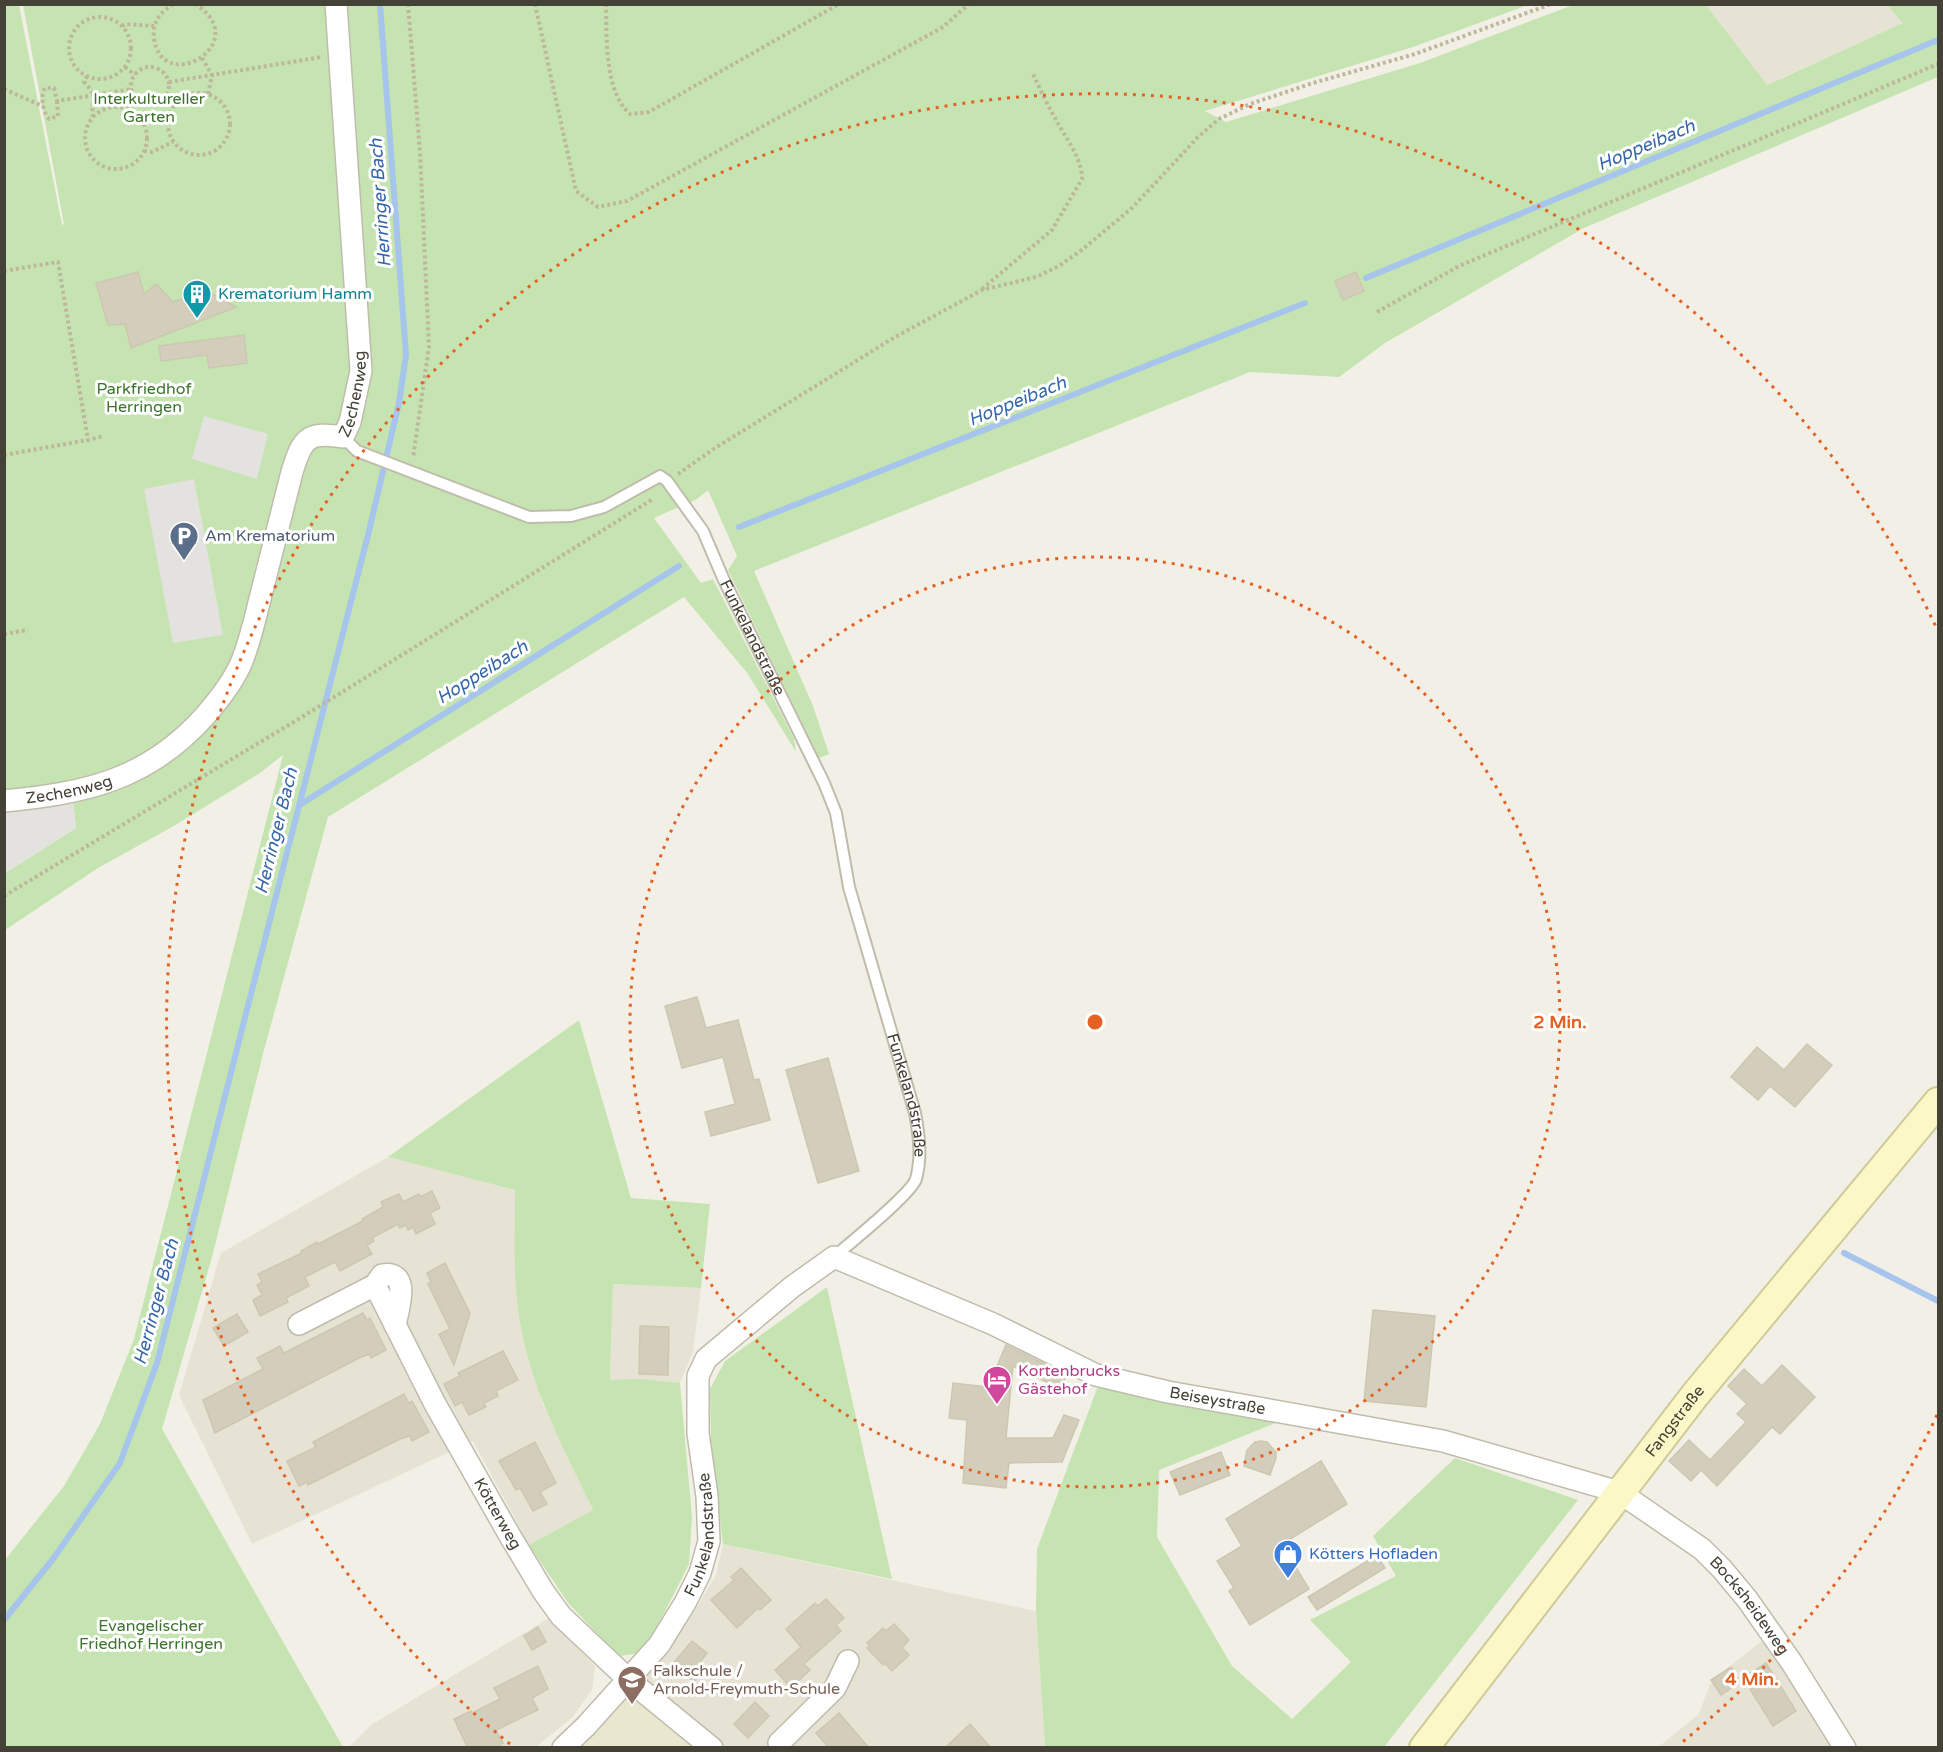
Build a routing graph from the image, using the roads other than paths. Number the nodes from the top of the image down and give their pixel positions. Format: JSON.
{"nodes":[{"id":1,"x":336,"y":4,"type":"edge"},
{"id":2,"x":350,"y":444,"type":"junction"},
{"id":3,"x":4,"y":801,"type":"edge"},
{"id":4,"x":1938,"y":1102,"type":"edge"},
{"id":5,"x":834,"y":1257,"type":"junction"},
{"id":6,"x":299,"y":1324,"type":"dead end"},
{"id":7,"x":1619,"y":1492,"type":"junction"},
{"id":8,"x":848,"y":1660,"type":"dead end"},
{"id":9,"x":629,"y":1680,"type":"junction"},
{"id":10,"x":779,"y":1746,"type":"edge"},
{"id":11,"x":563,"y":1748,"type":"edge"},
{"id":12,"x":712,"y":1748,"type":"edge"},
{"id":13,"x":1424,"y":1748,"type":"edge"},
{"id":14,"x":1845,"y":1748,"type":"edge"}],
"edges":[{"from":1,"to":2,"type":"street","name":"Zechenweg"},
{"from":2,"to":3,"type":"street","name":"Zechenweg"},
{"from":2,"to":5,"type":"lane","name":"Funkelandstraße"},
{"from":4,"to":7,"type":"main road","name":"Fangstraße"},
{"from":5,"to":7,"type":"street","name":"Beiseystraße"},
{"from":5,"to":9,"type":"street","name":"Funkelandstraße"},
{"from":6,"to":9,"type":"street","name":"Kötterweg"},
{"from":7,"to":13,"type":"main road","name":"Fangstraße"},
{"from":7,"to":14,"type":"street","name":"Bocksheideweg"},
{"from":8,"to":10,"type":"street"},
{"from":9,"to":11,"type":"street","name":"Funkelandstraße"},
{"from":9,"to":12,"type":"street","name":"Kötterweg"}]}
